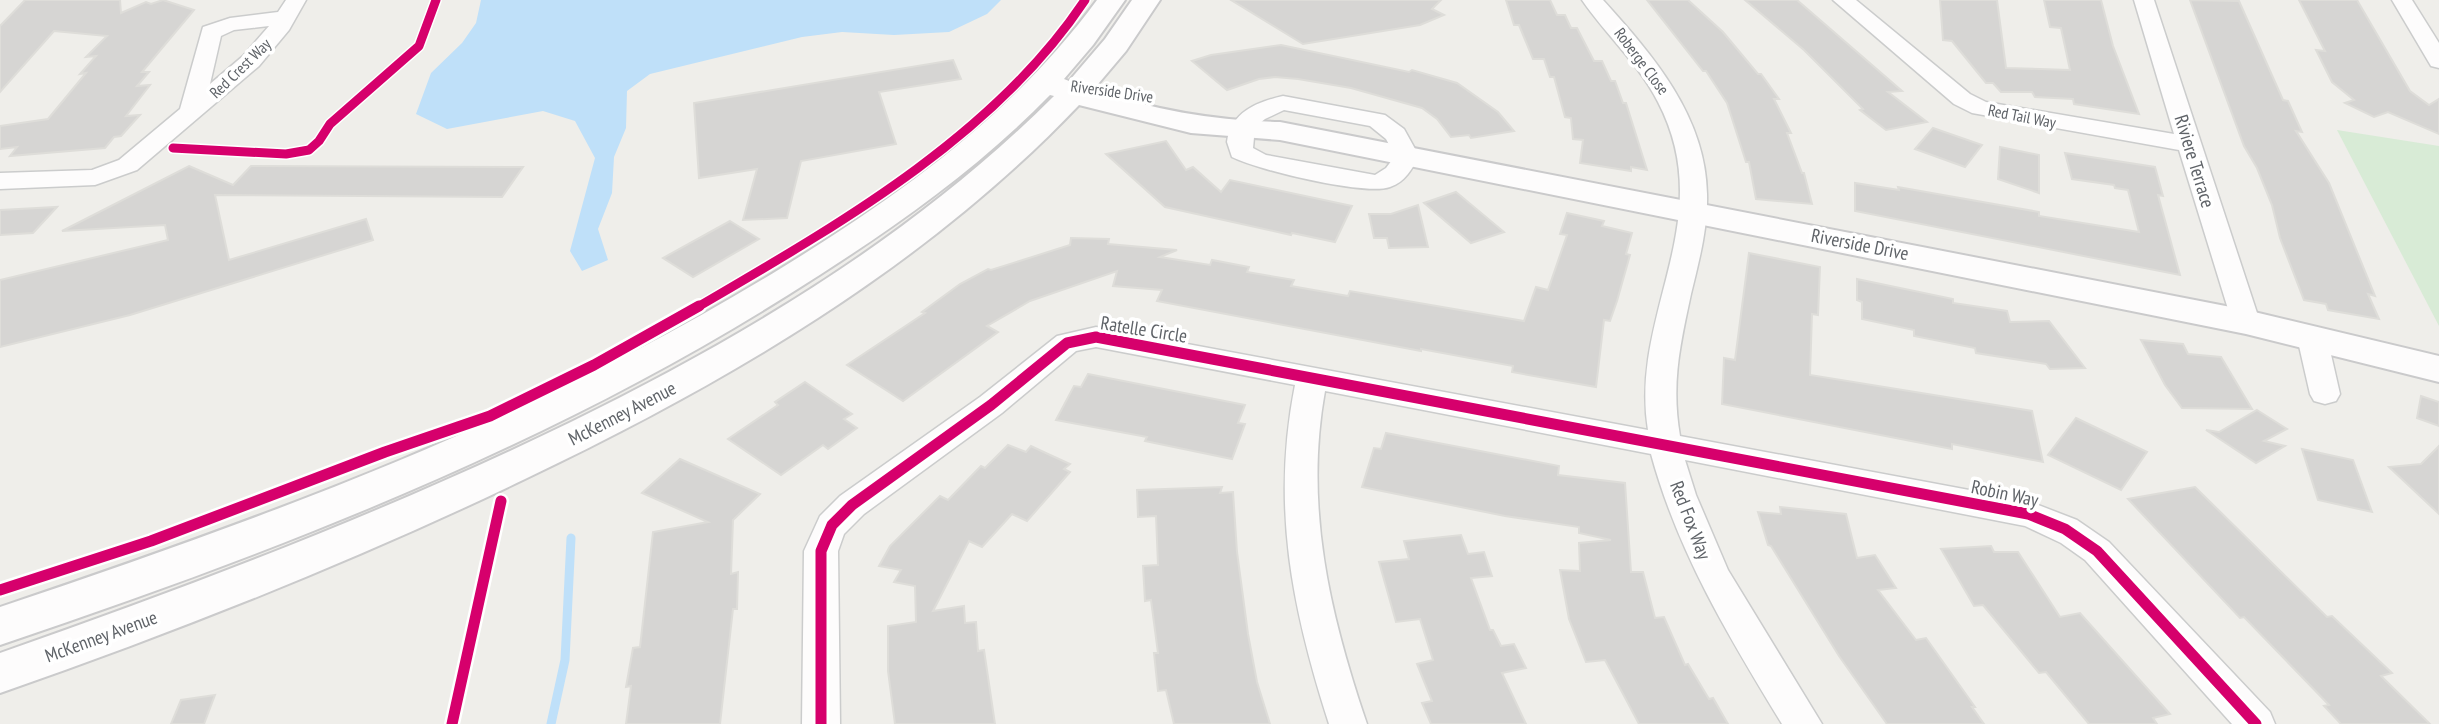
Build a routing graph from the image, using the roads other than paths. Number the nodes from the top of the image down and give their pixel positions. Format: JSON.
{"nodes":[{"id":1,"x":1111,"y":0,"type":"edge"},
{"id":2,"x":1146,"y":0,"type":"edge"},
{"id":3,"x":1592,"y":0,"type":"edge"},
{"id":4,"x":1881,"y":0,"type":"edge"},
{"id":5,"x":2144,"y":0,"type":"edge"},
{"id":6,"x":2402,"y":0,"type":"edge"},
{"id":7,"x":1846,"y":2,"type":"edge"},
{"id":8,"x":290,"y":9,"type":"edge"},
{"id":9,"x":2439,"y":61,"type":"edge"},
{"id":10,"x":1067,"y":88,"type":"junction"},
{"id":11,"x":191,"y":113,"type":"junction"},
{"id":12,"x":2189,"y":144,"type":"junction"},
{"id":13,"x":0,"y":181,"type":"edge"},
{"id":14,"x":1693,"y":211,"type":"junction"},
{"id":15,"x":2246,"y":322,"type":"junction"},
{"id":16,"x":2312,"y":337,"type":"junction"},
{"id":17,"x":2439,"y":369,"type":"edge"},
{"id":18,"x":1312,"y":377,"type":"junction"},
{"id":19,"x":2325,"y":394,"type":"dead end"},
{"id":20,"x":1666,"y":446,"type":"junction"},
{"id":21,"x":0,"y":626,"type":"edge"},
{"id":22,"x":0,"y":673,"type":"edge"},
{"id":23,"x":821,"y":724,"type":"edge"},
{"id":24,"x":1348,"y":724,"type":"edge"},
{"id":25,"x":1803,"y":724,"type":"edge"},
{"id":26,"x":2256,"y":724,"type":"edge"}],
"edges":[{"from":1,"to":10,"type":"main road","name":"McKenney Avenue"},
{"from":2,"to":10,"type":"main road","name":"McKenney Avenue"},
{"from":3,"to":14,"type":"street","name":"Roberge Close"},
{"from":4,"to":7,"type":"street","name":"Red Tail Way"},
{"from":5,"to":12,"type":"street","name":"Riviere Terrace"},
{"from":6,"to":9,"type":"street"},
{"from":7,"to":12,"type":"street","name":"Red Tail Way"},
{"from":8,"to":11,"type":"street","name":"Red Crest Way"},
{"from":8,"to":11,"type":"street","name":"Red Crest Way"},
{"from":10,"to":14,"type":"main road","name":"Riverside Drive"},
{"from":10,"to":21,"type":"main road","name":"McKenney Avenue"},
{"from":10,"to":22,"type":"main road","name":"McKenney Avenue"},
{"from":11,"to":13,"type":"street","name":"Red Crest Way"},
{"from":12,"to":15,"type":"street","name":"Riviere Terrace"},
{"from":14,"to":15,"type":"main road","name":"Riverside Drive"},
{"from":14,"to":20,"type":"street","name":"Red Fox Way"},
{"from":15,"to":16,"type":"main road","name":"Riverside Drive"},
{"from":16,"to":17,"type":"main road","name":"Riverside Drive"},
{"from":16,"to":19,"type":"street"},
{"from":18,"to":20,"type":"street","name":"Ratelle Circle"},
{"from":18,"to":23,"type":"street","name":"Ratelle Circle"},
{"from":18,"to":24,"type":"street"},
{"from":20,"to":25,"type":"street","name":"Red Fox Way"},
{"from":20,"to":26,"type":"street","name":"Robin Way"}]}
